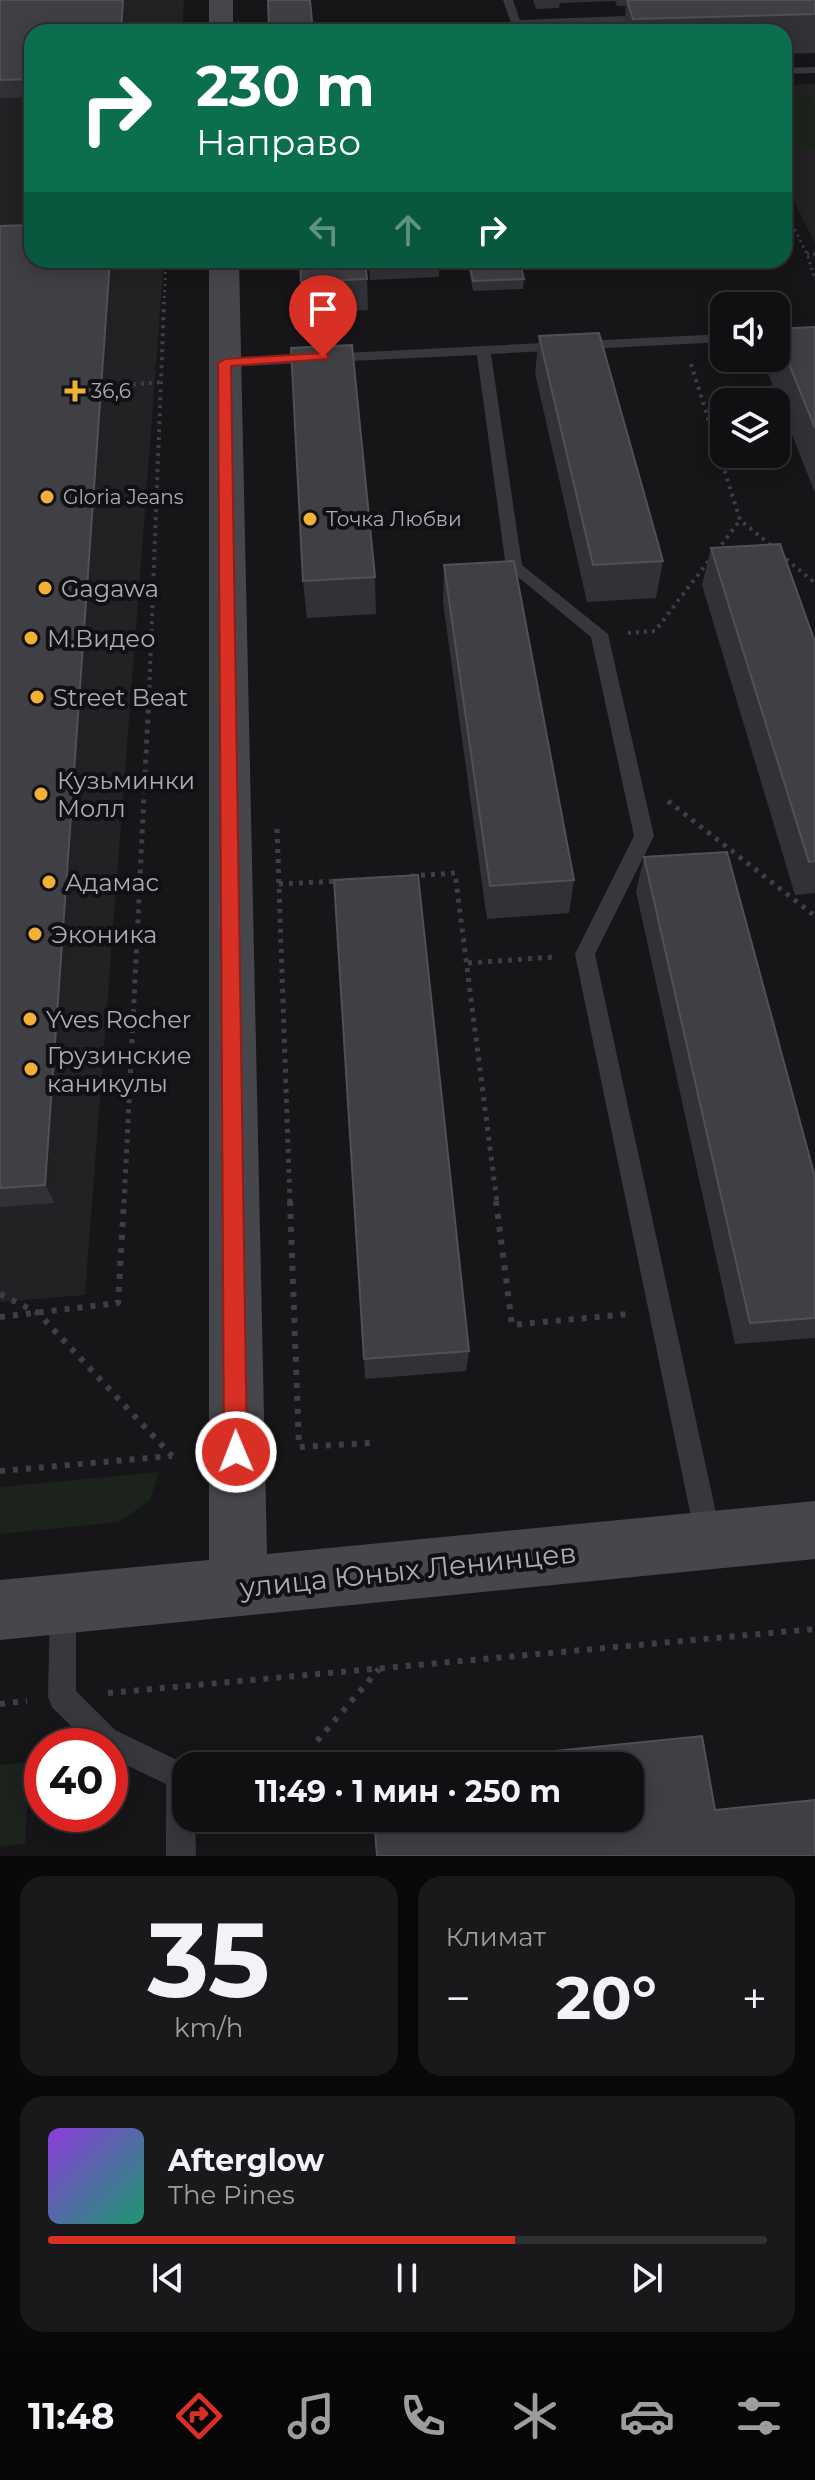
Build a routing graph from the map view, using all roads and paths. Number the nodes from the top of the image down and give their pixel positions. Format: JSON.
{"nodes":[{"id":1,"x":221,"y":0,"type":"edge"},
{"id":2,"x":508,"y":0,"type":"edge"},
{"id":3,"x":665,"y":18,"type":"edge"},
{"id":4,"x":221,"y":24,"type":"edge"},
{"id":5,"x":519,"y":24,"type":"edge"},
{"id":6,"x":607,"y":24,"type":"edge"},
{"id":7,"x":815,"y":70,"type":"edge"},
{"id":8,"x":792,"y":71,"type":"edge"},
{"id":9,"x":792,"y":224,"type":"edge"},
{"id":10,"x":807,"y":254,"type":"junction"},
{"id":11,"x":815,"y":254,"type":"edge"},
{"id":12,"x":166,"y":268,"type":"edge"},
{"id":13,"x":224,"y":268,"type":"edge"},
{"id":14,"x":815,"y":280,"type":"edge"},
{"id":15,"x":710,"y":339,"type":"edge"},
{"id":16,"x":684,"y":340,"type":"junction"},
{"id":17,"x":483,"y":349,"type":"junction"},
{"id":18,"x":225,"y":363,"type":"junction"},
{"id":19,"x":163,"y":382,"type":"junction"},
{"id":20,"x":109,"y":386,"type":"dead end"},
{"id":21,"x":740,"y":520,"type":"junction"},
{"id":22,"x":815,"y":583,"type":"edge"},
{"id":23,"x":599,"y":634,"type":"junction"},
{"id":24,"x":630,"y":771,"type":"junction"},
{"id":25,"x":396,"y":877,"type":"edge"},
{"id":26,"x":352,"y":880,"type":"edge"},
{"id":27,"x":815,"y":916,"type":"edge"},
{"id":28,"x":585,"y":954,"type":"junction"},
{"id":29,"x":468,"y":963,"type":"junction"},
{"id":30,"x":0,"y":1294,"type":"edge"},
{"id":31,"x":660,"y":1311,"type":"junction"},
{"id":32,"x":38,"y":1313,"type":"junction"},
{"id":33,"x":0,"y":1317,"type":"edge"},
{"id":34,"x":371,"y":1443,"type":"dead end"},
{"id":35,"x":0,"y":1471,"type":"edge"},
{"id":36,"x":815,"y":1530,"type":"edge"},
{"id":37,"x":709,"y":1540,"type":"junction"},
{"id":38,"x":238,"y":1588,"type":"junction"},
{"id":39,"x":63,"y":1603,"type":"junction"},
{"id":40,"x":0,"y":1610,"type":"edge"},
{"id":41,"x":815,"y":1629,"type":"edge"},
{"id":42,"x":379,"y":1668,"type":"junction"},
{"id":43,"x":62,"y":1697,"type":"junction"},
{"id":44,"x":0,"y":1704,"type":"edge"},
{"id":45,"x":298,"y":1752,"type":"edge"},
{"id":46,"x":172,"y":1770,"type":"edge"},
{"id":47,"x":182,"y":1832,"type":"edge"},
{"id":48,"x":181,"y":1856,"type":"edge"}],
"edges":[{"from":1,"to":4,"type":"street"},
{"from":2,"to":5,"type":"lane"},
{"from":3,"to":6,"type":"lane"},
{"from":7,"to":8,"type":"lane"},
{"from":9,"to":10,"type":"path"},
{"from":10,"to":11,"type":"path"},
{"from":10,"to":14,"type":"path"},
{"from":12,"to":19,"type":"path"},
{"from":13,"to":18,"type":"street"},
{"from":15,"to":16,"type":"lane"},
{"from":16,"to":17,"type":"lane"},
{"from":16,"to":21,"type":"path"},
{"from":17,"to":18,"type":"lane"},
{"from":17,"to":23,"type":"lane"},
{"from":18,"to":38,"type":"street"},
{"from":19,"to":20,"type":"path"},
{"from":19,"to":32,"type":"path"},
{"from":21,"to":22,"type":"path"},
{"from":21,"to":23,"type":"path"},
{"from":23,"to":24,"type":"lane"},
{"from":24,"to":27,"type":"path"},
{"from":24,"to":28,"type":"lane"},
{"from":25,"to":29,"type":"path"},
{"from":26,"to":34,"type":"path"},
{"from":28,"to":29,"type":"path"},
{"from":28,"to":31,"type":"lane"},
{"from":29,"to":31,"type":"path"},
{"from":30,"to":32,"type":"path"},
{"from":31,"to":37,"type":"lane"},
{"from":32,"to":33,"type":"path"},
{"from":32,"to":35,"type":"path"},
{"from":36,"to":37,"type":"street","name":"улица Юных Ленинцев"},
{"from":37,"to":38,"type":"street","name":"улица Юных Ленинцев"},
{"from":38,"to":39,"type":"street","name":"улица Юных Ленинцев"},
{"from":39,"to":40,"type":"street","name":"улица Юных Ленинцев"},
{"from":39,"to":43,"type":"lane"},
{"from":41,"to":42,"type":"path"},
{"from":42,"to":43,"type":"path"},
{"from":42,"to":45,"type":"path"},
{"from":43,"to":44,"type":"path"},
{"from":43,"to":46,"type":"lane"},
{"from":47,"to":48,"type":"lane"}]}
